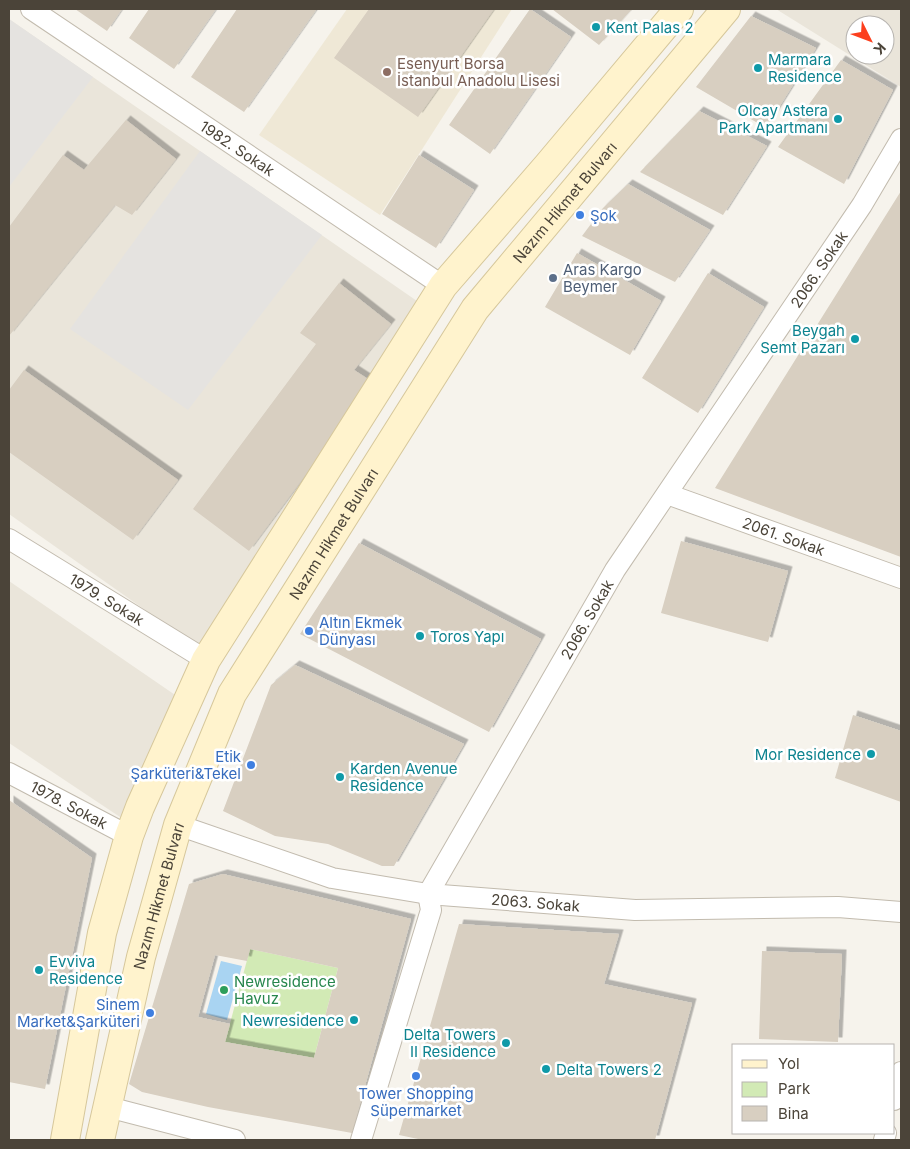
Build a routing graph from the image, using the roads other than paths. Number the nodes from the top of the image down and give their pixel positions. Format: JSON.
{"nodes":[{"id":1,"x":31,"y":9,"type":"edge"},
{"id":2,"x":678,"y":9,"type":"edge"},
{"id":3,"x":726,"y":9,"type":"edge"},
{"id":4,"x":901,"y":139,"type":"edge"},
{"id":5,"x":443,"y":286,"type":"junction"},
{"id":6,"x":475,"y":309,"type":"junction"},
{"id":7,"x":667,"y":494,"type":"junction"},
{"id":8,"x":9,"y":539,"type":"edge"},
{"id":9,"x":901,"y":578,"type":"edge"},
{"id":10,"x":206,"y":660,"type":"junction"},
{"id":11,"x":232,"y":694,"type":"junction"},
{"id":12,"x":9,"y":772,"type":"edge"},
{"id":13,"x":178,"y":825,"type":"junction"},
{"id":14,"x":129,"y":836,"type":"junction"},
{"id":15,"x":428,"y":894,"type":"junction"},
{"id":16,"x":901,"y":912,"type":"edge"},
{"id":17,"x":901,"y":1072,"type":"edge"},
{"id":18,"x":895,"y":1096,"type":"edge"},
{"id":19,"x":108,"y":1107,"type":"junction"},
{"id":20,"x":65,"y":1140,"type":"edge"},
{"id":21,"x":100,"y":1140,"type":"edge"},
{"id":22,"x":235,"y":1140,"type":"edge"},
{"id":23,"x":362,"y":1140,"type":"edge"}],
"edges":[{"from":1,"to":5,"type":"street","name":"1982. Sokak"},
{"from":2,"to":5,"type":"main road"},
{"from":3,"to":6,"type":"main road","name":"Nazım Hikmet Bulvarı"},
{"from":4,"to":7,"type":"street","name":"2066. Sokak"},
{"from":5,"to":6,"type":"main road"},
{"from":5,"to":10,"type":"main road"},
{"from":6,"to":11,"type":"main road","name":"Nazım Hikmet Bulvarı"},
{"from":7,"to":9,"type":"street","name":"2061. Sokak"},
{"from":7,"to":15,"type":"street","name":"2066. Sokak"},
{"from":8,"to":10,"type":"street","name":"1979. Sokak"},
{"from":10,"to":11,"type":"main road"},
{"from":10,"to":14,"type":"main road"},
{"from":11,"to":13,"type":"main road","name":"Nazım Hikmet Bulvarı"},
{"from":12,"to":14,"type":"street","name":"1978. Sokak"},
{"from":13,"to":15,"type":"street","name":"2063. Sokak"},
{"from":13,"to":19,"type":"main road","name":"Nazım Hikmet Bulvarı"},
{"from":14,"to":20,"type":"main road"},
{"from":15,"to":16,"type":"street","name":"2063. Sokak"},
{"from":15,"to":23,"type":"street"},
{"from":17,"to":18,"type":"street"},
{"from":19,"to":21,"type":"main road","name":"Nazım Hikmet Bulvarı"},
{"from":19,"to":22,"type":"street"}]}
